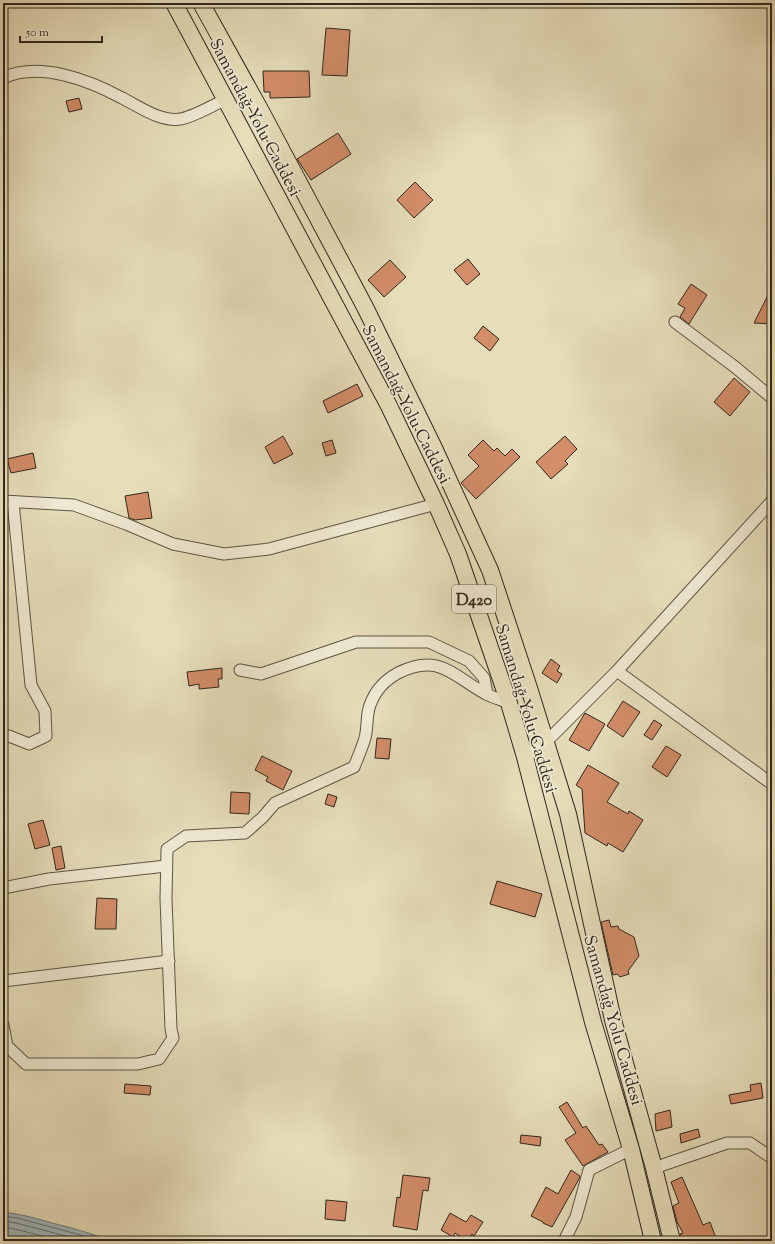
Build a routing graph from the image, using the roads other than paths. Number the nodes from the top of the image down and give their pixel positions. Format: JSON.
{"nodes":[{"id":1,"x":174,"y":3,"type":"edge"},
{"id":2,"x":201,"y":3,"type":"edge"},
{"id":3,"x":3,"y":78,"type":"edge"},
{"id":4,"x":226,"y":99,"type":"junction"},
{"id":5,"x":675,"y":322,"type":"dead end"},
{"id":6,"x":772,"y":398,"type":"edge"},
{"id":7,"x":8,"y":501,"type":"edge"},
{"id":8,"x":772,"y":501,"type":"edge"},
{"id":9,"x":436,"y":504,"type":"junction"},
{"id":10,"x":240,"y":670,"type":"dead end"},
{"id":11,"x":617,"y":671,"type":"junction"},
{"id":12,"x":487,"y":694,"type":"junction"},
{"id":13,"x":509,"y":702,"type":"junction"},
{"id":14,"x":9,"y":736,"type":"dead end"},
{"id":15,"x":546,"y":742,"type":"junction"},
{"id":16,"x":525,"y":757,"type":"junction"},
{"id":17,"x":772,"y":784,"type":"edge"},
{"id":18,"x":166,"y":866,"type":"junction"},
{"id":19,"x":3,"y":888,"type":"edge"},
{"id":20,"x":169,"y":962,"type":"junction"},
{"id":21,"x":3,"y":981,"type":"edge"},
{"id":22,"x":3,"y":1025,"type":"edge"},
{"id":23,"x":631,"y":1149,"type":"junction"},
{"id":24,"x":772,"y":1158,"type":"edge"},
{"id":25,"x":654,"y":1168,"type":"junction"},
{"id":26,"x":564,"y":1241,"type":"edge"},
{"id":27,"x":653,"y":1241,"type":"edge"},
{"id":28,"x":672,"y":1241,"type":"edge"}],
"edges":[{"from":1,"to":4,"type":"highway","name":"Samandağ Yolu Caddesi","number":"D420"},
{"from":2,"to":15,"type":"highway","name":"Samandağ Yolu Caddesi","number":"D420"},
{"from":3,"to":4,"type":"street"},
{"from":4,"to":9,"type":"highway","name":"Samandağ Yolu Caddesi","number":"D420"},
{"from":5,"to":6,"type":"street"},
{"from":7,"to":9,"type":"street"},
{"from":7,"to":14,"type":"street"},
{"from":8,"to":11,"type":"street"},
{"from":9,"to":13,"type":"highway","name":"Samandağ Yolu Caddesi","number":"D420"},
{"from":10,"to":12,"type":"street"},
{"from":11,"to":15,"type":"street"},
{"from":11,"to":17,"type":"street"},
{"from":12,"to":13,"type":"street"},
{"from":12,"to":18,"type":"street"},
{"from":13,"to":16,"type":"highway","name":"Samandağ Yolu Caddesi","number":"D420"},
{"from":15,"to":16,"type":"street"},
{"from":15,"to":25,"type":"highway","name":"Samandağ Yolu Caddesi","number":"D420"},
{"from":16,"to":23,"type":"highway","name":"Samandağ Yolu Caddesi","number":"D420"},
{"from":18,"to":19,"type":"street"},
{"from":18,"to":20,"type":"street"},
{"from":20,"to":21,"type":"street"},
{"from":20,"to":22,"type":"street"},
{"from":23,"to":26,"type":"street"},
{"from":23,"to":27,"type":"highway","name":"Samandağ Yolu Caddesi","number":"D420"},
{"from":24,"to":25,"type":"street"},
{"from":25,"to":28,"type":"highway","name":"Samandağ Yolu Caddesi","number":"D420"}]}
